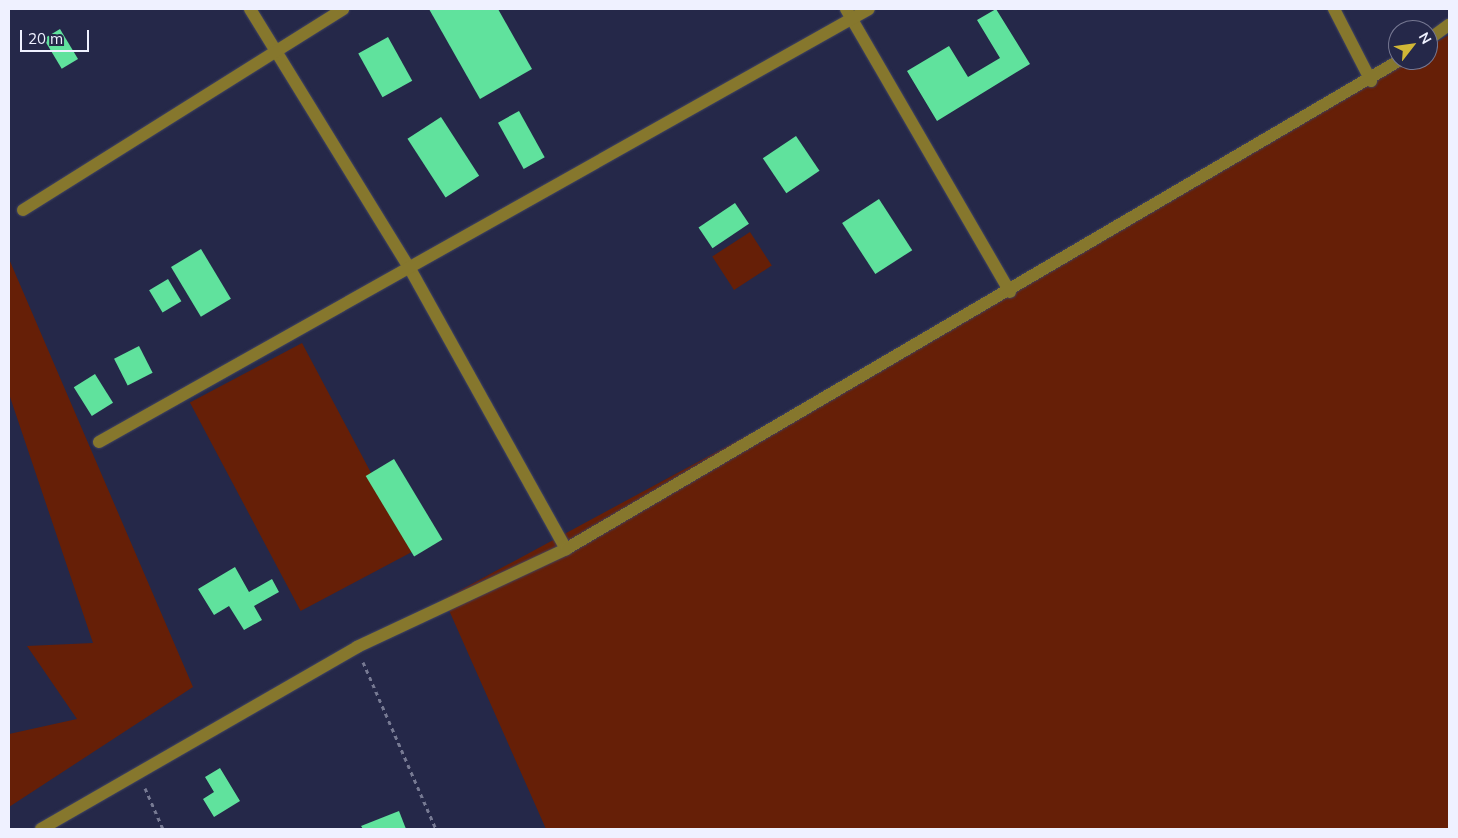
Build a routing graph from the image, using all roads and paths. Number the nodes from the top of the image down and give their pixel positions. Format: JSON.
{"nodes":[{"id":1,"x":250,"y":9,"type":"edge"},
{"id":2,"x":343,"y":9,"type":"edge"},
{"id":3,"x":869,"y":9,"type":"edge"},
{"id":4,"x":1334,"y":9,"type":"edge"},
{"id":5,"x":848,"y":14,"type":"edge"},
{"id":6,"x":1449,"y":25,"type":"edge"},
{"id":7,"x":1438,"y":33,"type":"edge"},
{"id":8,"x":275,"y":54,"type":"junction"},
{"id":9,"x":1388,"y":68,"type":"edge"},
{"id":10,"x":1371,"y":80,"type":"junction"},
{"id":11,"x":24,"y":210,"type":"dead end"},
{"id":12,"x":409,"y":267,"type":"junction"},
{"id":13,"x":1010,"y":292,"type":"junction"},
{"id":14,"x":99,"y":442,"type":"dead end"},
{"id":15,"x":566,"y":549,"type":"junction"},
{"id":16,"x":357,"y":647,"type":"junction"},
{"id":17,"x":139,"y":774,"type":"junction"},
{"id":18,"x":41,"y":829,"type":"edge"},
{"id":19,"x":163,"y":829,"type":"edge"},
{"id":20,"x":436,"y":829,"type":"edge"}],
"edges":[{"from":1,"to":8,"type":"street"},
{"from":2,"to":8,"type":"street"},
{"from":3,"to":5,"type":"street"},
{"from":4,"to":10,"type":"street"},
{"from":5,"to":12,"type":"street"},
{"from":5,"to":13,"type":"street"},
{"from":6,"to":7,"type":"street"},
{"from":8,"to":11,"type":"street"},
{"from":8,"to":12,"type":"street"},
{"from":9,"to":10,"type":"street"},
{"from":10,"to":13,"type":"street"},
{"from":12,"to":14,"type":"street"},
{"from":12,"to":15,"type":"street"},
{"from":13,"to":15,"type":"street"},
{"from":15,"to":16,"type":"street"},
{"from":16,"to":17,"type":"street"},
{"from":16,"to":20,"type":"path"},
{"from":17,"to":18,"type":"street"},
{"from":17,"to":19,"type":"path"}]}
